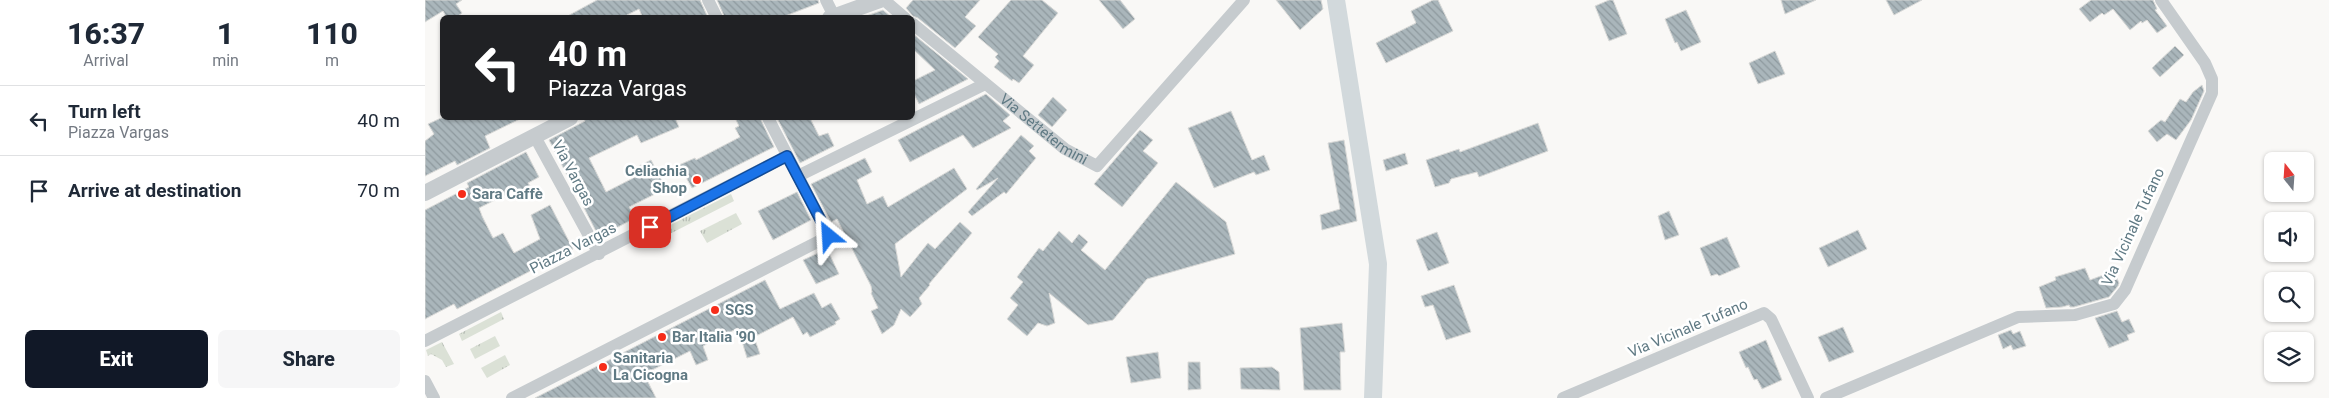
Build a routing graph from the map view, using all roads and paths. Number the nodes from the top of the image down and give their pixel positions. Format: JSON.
{"nodes":[{"id":1,"x":708,"y":0,"type":"edge"},
{"id":2,"x":826,"y":0,"type":"edge"},
{"id":3,"x":880,"y":0,"type":"edge"},
{"id":4,"x":884,"y":0,"type":"edge"},
{"id":5,"x":1244,"y":0,"type":"edge"},
{"id":6,"x":1336,"y":0,"type":"edge"},
{"id":7,"x":2161,"y":0,"type":"edge"},
{"id":8,"x":716,"y":15,"type":"edge"},
{"id":9,"x":831,"y":15,"type":"edge"},
{"id":10,"x":838,"y":15,"type":"edge"},
{"id":11,"x":902,"y":15,"type":"edge"},
{"id":12,"x":915,"y":26,"type":"edge"},
{"id":13,"x":985,"y":84,"type":"junction"},
{"id":14,"x":915,"y":118,"type":"edge"},
{"id":15,"x":566,"y":120,"type":"edge"},
{"id":16,"x":769,"y":120,"type":"edge"},
{"id":17,"x":912,"y":120,"type":"edge"},
{"id":18,"x":534,"y":135,"type":"junction"},
{"id":19,"x":787,"y":156,"type":"junction"},
{"id":20,"x":798,"y":176,"type":"junction"},
{"id":21,"x":425,"y":192,"type":"edge"},
{"id":22,"x":599,"y":254,"type":"junction"},
{"id":23,"x":425,"y":340,"type":"edge"},
{"id":24,"x":425,"y":381,"type":"edge"},
{"id":25,"x":434,"y":398,"type":"edge"},
{"id":26,"x":512,"y":398,"type":"edge"},
{"id":27,"x":1373,"y":398,"type":"edge"},
{"id":28,"x":1563,"y":398,"type":"edge"},
{"id":29,"x":1808,"y":398,"type":"edge"},
{"id":30,"x":1826,"y":398,"type":"edge"}],
"edges":[{"from":1,"to":8,"type":"street"},
{"from":2,"to":9,"type":"street"},
{"from":3,"to":10,"type":"street"},
{"from":4,"to":11,"type":"street"},
{"from":5,"to":13,"type":"street","name":"Via Settetermini"},
{"from":6,"to":27,"type":"main road"},
{"from":7,"to":30,"type":"street","name":"Via Vicinale Tufano"},
{"from":12,"to":13,"type":"street","name":"Via Settetermini"},
{"from":13,"to":14,"type":"street"},
{"from":15,"to":18,"type":"street"},
{"from":16,"to":19,"type":"street"},
{"from":17,"to":20,"type":"street"},
{"from":18,"to":21,"type":"street"},
{"from":18,"to":22,"type":"street","name":"Via Vargas"},
{"from":19,"to":20,"type":"street"},
{"from":19,"to":22,"type":"street","name":"Piazza Vargas"},
{"from":20,"to":26,"type":"street"},
{"from":22,"to":23,"type":"street","name":"Piazza Vargas"},
{"from":24,"to":25,"type":"street"},
{"from":28,"to":29,"type":"street","name":"Via Vicinale Tufano"}]}
